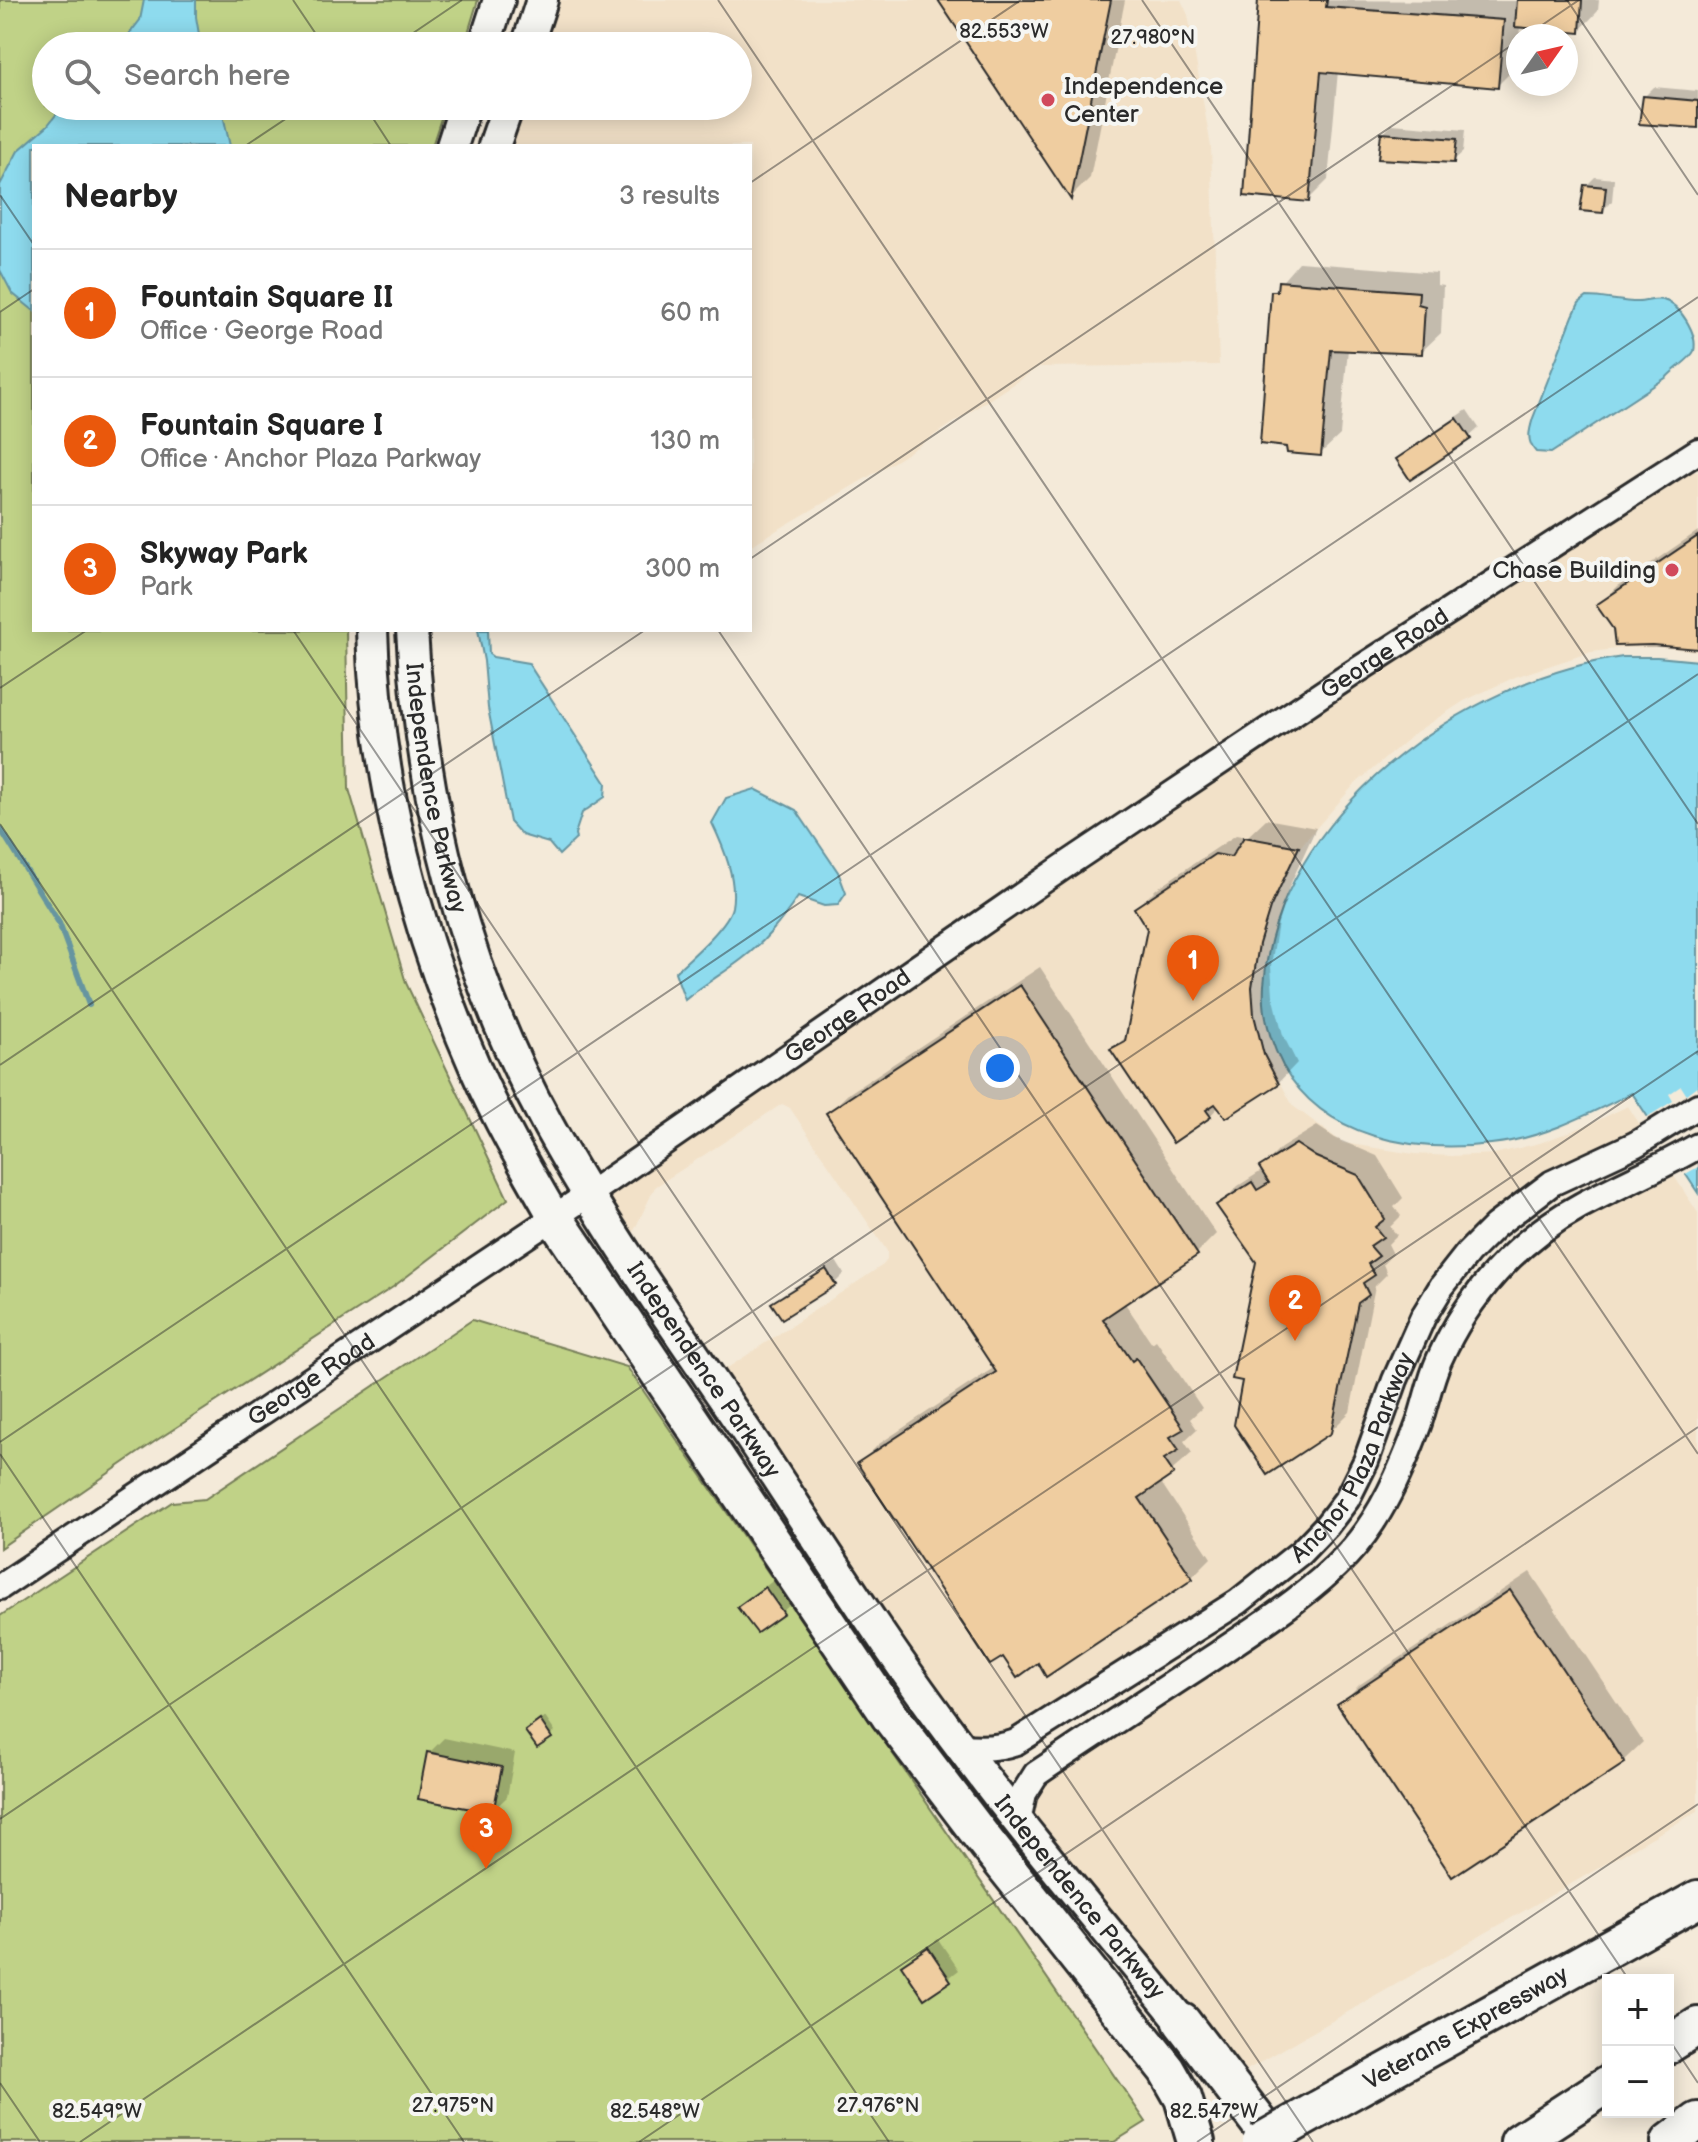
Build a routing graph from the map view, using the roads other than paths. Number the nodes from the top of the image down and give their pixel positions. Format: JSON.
{"nodes":[{"id":1,"x":499,"y":0,"type":"edge"},
{"id":2,"x":542,"y":0,"type":"edge"},
{"id":3,"x":489,"y":32,"type":"edge"},
{"id":4,"x":532,"y":32,"type":"edge"},
{"id":5,"x":460,"y":120,"type":"edge"},
{"id":6,"x":503,"y":120,"type":"edge"},
{"id":7,"x":453,"y":144,"type":"edge"},
{"id":8,"x":495,"y":144,"type":"edge"},
{"id":9,"x":1698,"y":451,"type":"edge"},
{"id":10,"x":372,"y":632,"type":"edge"},
{"id":11,"x":412,"y":632,"type":"edge"},
{"id":12,"x":1698,"y":1106,"type":"edge"},
{"id":13,"x":1698,"y":1146,"type":"edge"},
{"id":14,"x":589,"y":1194,"type":"junction"},
{"id":15,"x":554,"y":1217,"type":"junction"},
{"id":16,"x":0,"y":1587,"type":"edge"},
{"id":17,"x":959,"y":1746,"type":"junction"},
{"id":18,"x":1018,"y":1821,"type":"junction"},
{"id":19,"x":1698,"y":1899,"type":"edge"},
{"id":20,"x":1182,"y":2022,"type":"joint"},
{"id":21,"x":1698,"y":2026,"type":"edge"},
{"id":22,"x":1674,"y":2041,"type":"edge"},
{"id":23,"x":1602,"y":2088,"type":"edge"},
{"id":24,"x":1698,"y":2121,"type":"edge"},
{"id":25,"x":1196,"y":2142,"type":"edge"},
{"id":26,"x":1261,"y":2142,"type":"edge"},
{"id":27,"x":1274,"y":2142,"type":"edge"},
{"id":28,"x":1519,"y":2142,"type":"edge"},
{"id":29,"x":1670,"y":2142,"type":"edge"}],
"edges":[{"from":1,"to":3,"type":"main road"},
{"from":2,"to":4,"type":"main road"},
{"from":5,"to":7,"type":"main road"},
{"from":6,"to":8,"type":"main road"},
{"from":9,"to":14,"type":"street","name":"George Road"},
{"from":10,"to":15,"type":"main road","name":"Independence Parkway"},
{"from":11,"to":14,"type":"main road","name":"Independence Parkway"},
{"from":12,"to":17,"type":"street","name":"Anchor Plaza Parkway"},
{"from":13,"to":18,"type":"street","name":"Anchor Plaza Parkway"},
{"from":14,"to":15,"type":"street","name":"George Road"},
{"from":14,"to":17,"type":"main road","name":"Independence Parkway"},
{"from":15,"to":16,"type":"street","name":"George Road"},
{"from":15,"to":25,"type":"highway"},
{"from":17,"to":18,"type":"main road","name":"Independence Parkway"},
{"from":18,"to":20,"type":"main road","name":"Independence Parkway"},
{"from":19,"to":26,"type":"highway","name":"Veterans Expressway","bridge":true},
{"from":20,"to":27,"type":"highway"},
{"from":21,"to":22,"type":"highway"},
{"from":23,"to":28,"type":"highway"},
{"from":24,"to":29,"type":"highway"}]}
